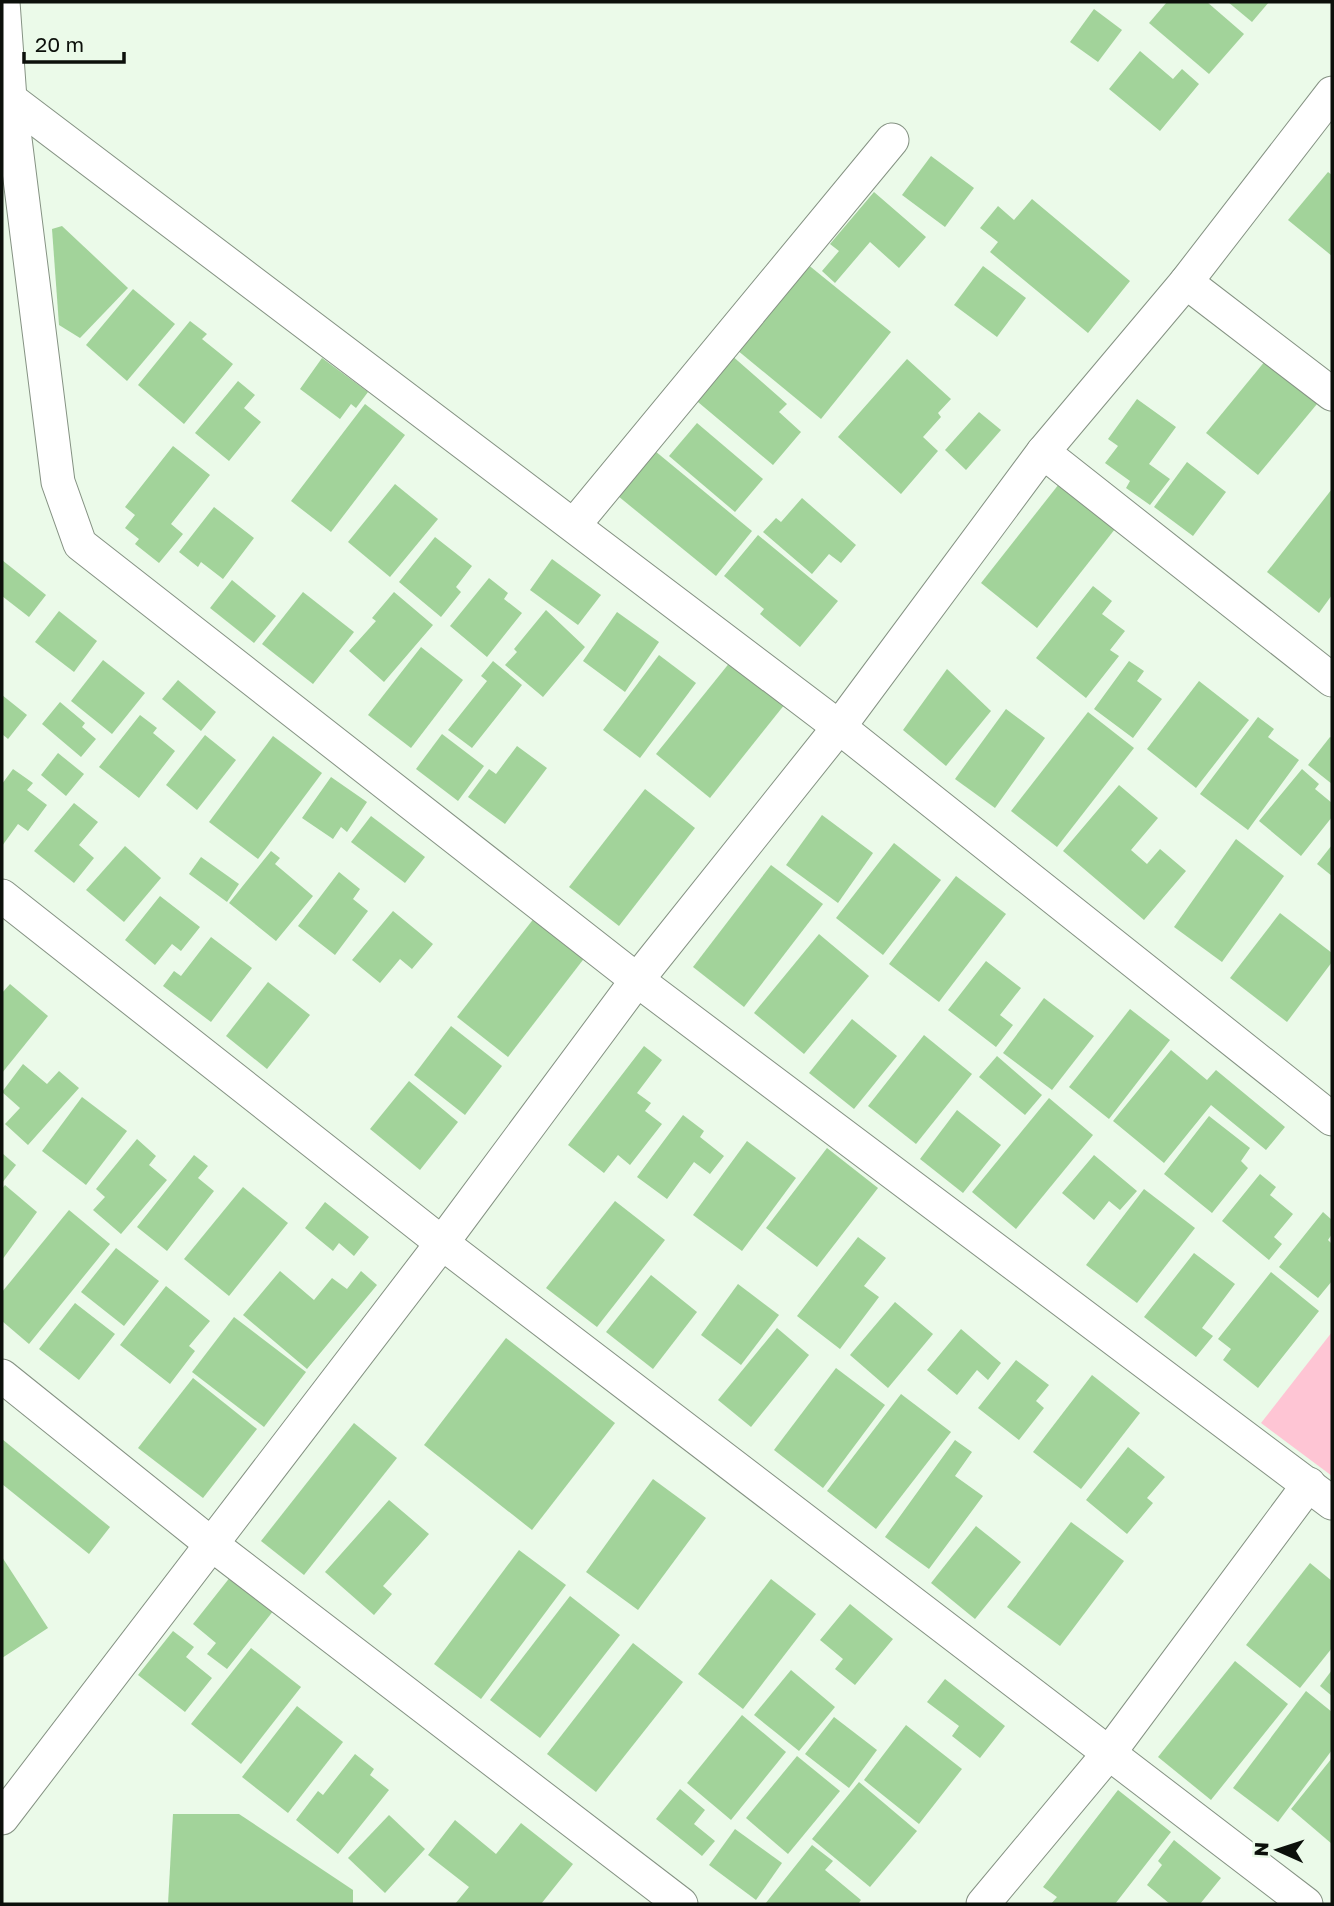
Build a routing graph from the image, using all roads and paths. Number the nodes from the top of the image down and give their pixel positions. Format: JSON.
{"nodes":[{"id":1,"x":3,"y":2,"type":"edge"},
{"id":2,"x":1332,"y":93,"type":"edge"},
{"id":3,"x":6,"y":99,"type":"edge"},
{"id":4,"x":892,"y":140,"type":"dead end"},
{"id":5,"x":1186,"y":282,"type":"junction"},
{"id":6,"x":1332,"y":394,"type":"edge"},
{"id":7,"x":1043,"y":452,"type":"junction"},
{"id":8,"x":573,"y":525,"type":"junction"},
{"id":9,"x":1332,"y":680,"type":"edge"},
{"id":10,"x":839,"y":727,"type":"junction"},
{"id":11,"x":2,"y":895,"type":"edge"},
{"id":12,"x":637,"y":979,"type":"junction"},
{"id":13,"x":1332,"y":1119,"type":"edge"},
{"id":14,"x":442,"y":1243,"type":"junction"},
{"id":15,"x":2,"y":1377,"type":"edge"},
{"id":16,"x":1321,"y":1493,"type":"edge"},
{"id":17,"x":210,"y":1543,"type":"junction"},
{"id":18,"x":1109,"y":1752,"type":"junction"},
{"id":19,"x":2,"y":1818,"type":"edge"},
{"id":20,"x":681,"y":1904,"type":"edge"},
{"id":21,"x":983,"y":1904,"type":"edge"},
{"id":22,"x":1306,"y":1904,"type":"edge"}],
"edges":[{"from":1,"to":3,"type":"street"},
{"from":2,"to":5,"type":"street"},
{"from":3,"to":8,"type":"street"},
{"from":3,"to":12,"type":"street"},
{"from":4,"to":8,"type":"street"},
{"from":5,"to":6,"type":"street"},
{"from":5,"to":7,"type":"street"},
{"from":7,"to":9,"type":"street"},
{"from":7,"to":10,"type":"street"},
{"from":8,"to":10,"type":"street"},
{"from":10,"to":12,"type":"street"},
{"from":10,"to":13,"type":"street"},
{"from":11,"to":14,"type":"street"},
{"from":12,"to":14,"type":"street"},
{"from":12,"to":16,"type":"street"},
{"from":14,"to":17,"type":"street"},
{"from":14,"to":18,"type":"street"},
{"from":15,"to":17,"type":"street"},
{"from":16,"to":18,"type":"street"},
{"from":17,"to":19,"type":"street"},
{"from":17,"to":20,"type":"street"},
{"from":18,"to":21,"type":"street"},
{"from":18,"to":22,"type":"street"}]}
